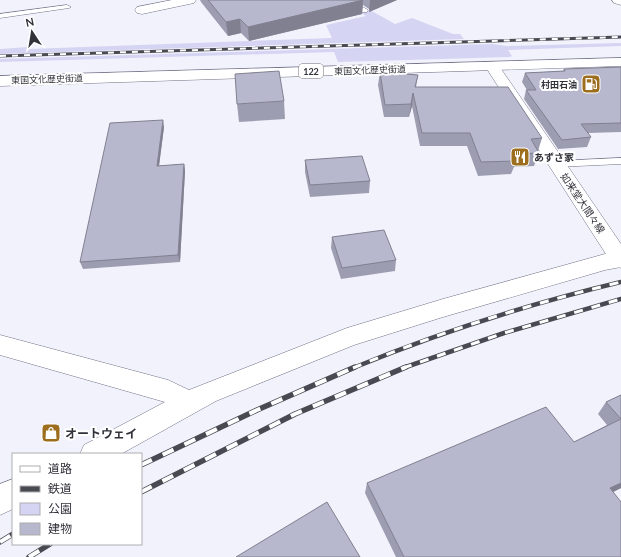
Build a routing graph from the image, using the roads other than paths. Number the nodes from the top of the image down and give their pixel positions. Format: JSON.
{"nodes":[{"id":1,"x":190,"y":0,"type":"edge"},
{"id":2,"x":345,"y":0,"type":"edge"},
{"id":3,"x":66,"y":7,"type":"dead end"},
{"id":4,"x":142,"y":10,"type":"dead end"},
{"id":5,"x":364,"y":10,"type":"edge"},
{"id":6,"x":0,"y":16,"type":"edge"},
{"id":7,"x":621,"y":62,"type":"edge"},
{"id":8,"x":492,"y":66,"type":"junction"},
{"id":9,"x":0,"y":81,"type":"edge"},
{"id":10,"x":621,"y":160,"type":"edge"},
{"id":11,"x":556,"y":164,"type":"junction"},
{"id":12,"x":621,"y":259,"type":"edge"},
{"id":13,"x":0,"y":346,"type":"edge"},
{"id":14,"x":188,"y":402,"type":"junction"},
{"id":15,"x":96,"y":453,"type":"edge"},
{"id":16,"x":12,"y":494,"type":"edge"},
{"id":17,"x":0,"y":500,"type":"edge"}],
"edges":[{"from":1,"to":4,"type":"main road"},
{"from":2,"to":5,"type":"lane"},
{"from":3,"to":6,"type":"lane"},
{"from":7,"to":8,"type":"main road","name":"東国文化歴史街道","number":"122"},
{"from":8,"to":9,"type":"main road","name":"東国文化歴史街道","number":"122"},
{"from":8,"to":11,"type":"main road","name":"如来堂大間々線"},
{"from":10,"to":11,"type":"lane"},
{"from":11,"to":12,"type":"main road","name":"如来堂大間々線"},
{"from":12,"to":14,"type":"main road"},
{"from":13,"to":14,"type":"main road"},
{"from":14,"to":15,"type":"main road"},
{"from":16,"to":17,"type":"main road"}]}
